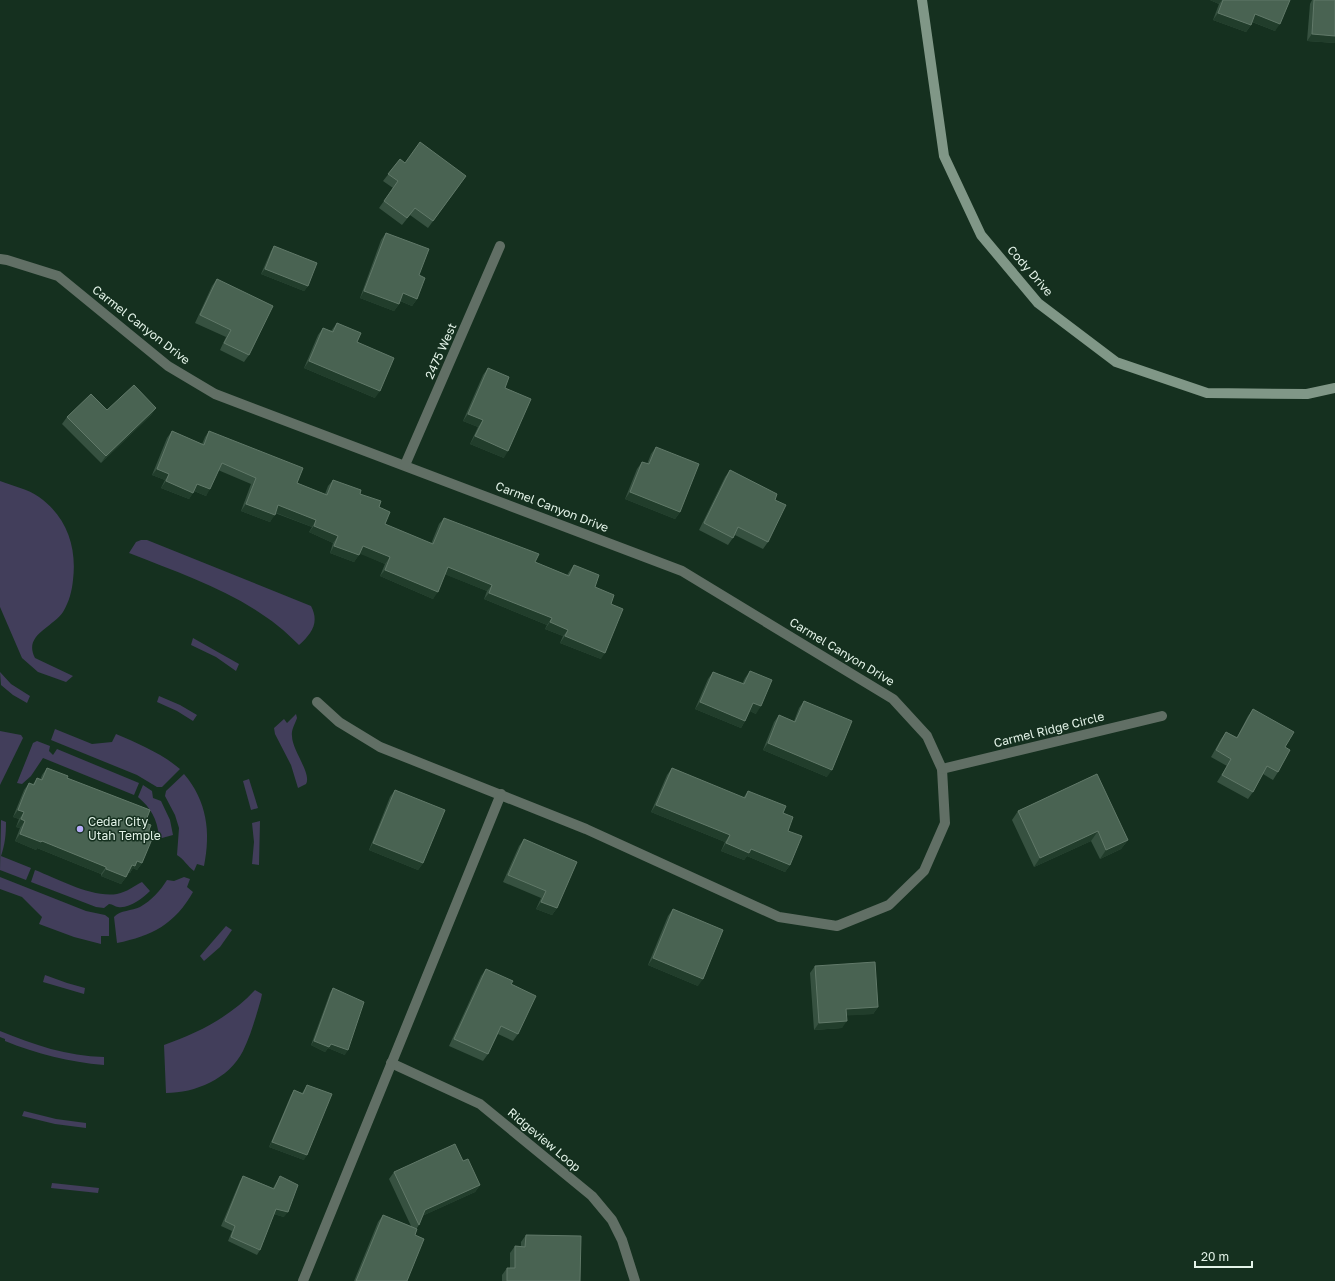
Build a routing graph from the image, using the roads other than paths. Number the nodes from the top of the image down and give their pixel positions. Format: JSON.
{"nodes":[{"id":1,"x":922,"y":0,"type":"edge"},
{"id":2,"x":500,"y":246,"type":"dead end"},
{"id":3,"x":0,"y":259,"type":"edge"},
{"id":4,"x":1335,"y":388,"type":"edge"},
{"id":5,"x":405,"y":466,"type":"junction"},
{"id":6,"x":317,"y":702,"type":"dead end"},
{"id":7,"x":1162,"y":716,"type":"dead end"},
{"id":8,"x":942,"y":769,"type":"junction"},
{"id":9,"x":501,"y":794,"type":"junction"},
{"id":10,"x":391,"y":1063,"type":"junction"},
{"id":11,"x":303,"y":1281,"type":"edge"},
{"id":12,"x":635,"y":1281,"type":"edge"}],
"edges":[{"from":1,"to":4,"type":"street","name":"Cody Drive"},
{"from":2,"to":5,"type":"street","name":"2475 West"},
{"from":3,"to":5,"type":"street","name":"Carmel Canyon Drive"},
{"from":5,"to":8,"type":"street","name":"Carmel Canyon Drive"},
{"from":6,"to":9,"type":"street","name":"Carmel Canyon Drive"},
{"from":7,"to":8,"type":"street","name":"Carmel Ridge Circle"},
{"from":8,"to":9,"type":"street","name":"Carmel Canyon Drive"},
{"from":9,"to":10,"type":"street"},
{"from":10,"to":11,"type":"street"},
{"from":10,"to":12,"type":"street","name":"Ridgeview Loop"}]}
